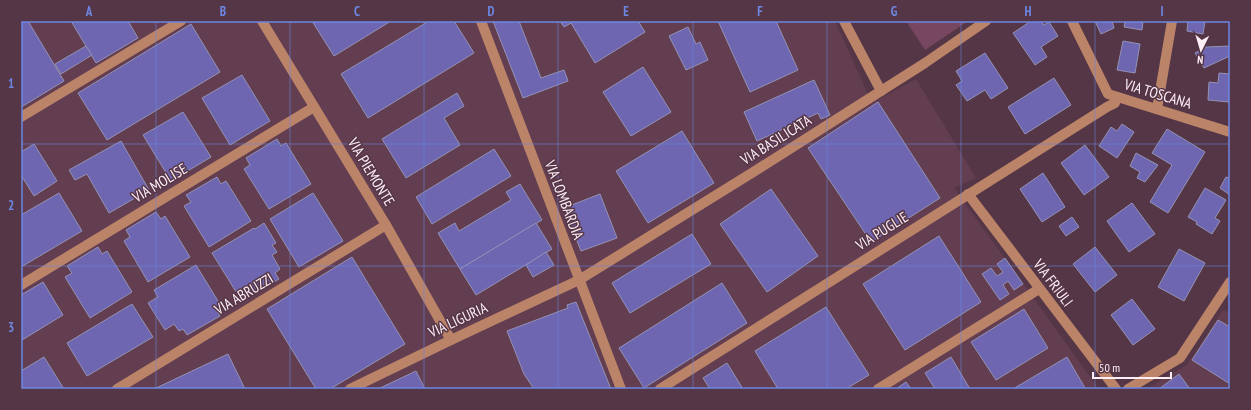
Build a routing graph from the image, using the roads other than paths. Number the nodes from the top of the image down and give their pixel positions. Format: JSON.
{"nodes":[{"id":1,"x":181,"y":21,"type":"edge"},
{"id":2,"x":262,"y":21,"type":"edge"},
{"id":3,"x":481,"y":21,"type":"edge"},
{"id":4,"x":844,"y":21,"type":"edge"},
{"id":5,"x":986,"y":21,"type":"edge"},
{"id":6,"x":1072,"y":21,"type":"edge"},
{"id":7,"x":1172,"y":21,"type":"edge"},
{"id":8,"x":881,"y":91,"type":"junction"},
{"id":9,"x":1117,"y":97,"type":"junction"},
{"id":10,"x":314,"y":107,"type":"junction"},
{"id":11,"x":1157,"y":109,"type":"junction"},
{"id":12,"x":21,"y":117,"type":"edge"},
{"id":13,"x":1230,"y":132,"type":"edge"},
{"id":14,"x":968,"y":194,"type":"junction"},
{"id":15,"x":386,"y":225,"type":"junction"},
{"id":16,"x":579,"y":280,"type":"junction"},
{"id":17,"x":1230,"y":282,"type":"edge"},
{"id":18,"x":21,"y":285,"type":"edge"},
{"id":19,"x":1039,"y":289,"type":"junction"},
{"id":20,"x":451,"y":340,"type":"junction"},
{"id":21,"x":117,"y":389,"type":"edge"},
{"id":22,"x":350,"y":389,"type":"edge"},
{"id":23,"x":621,"y":389,"type":"edge"},
{"id":24,"x":660,"y":389,"type":"edge"},
{"id":25,"x":878,"y":389,"type":"edge"},
{"id":26,"x":1116,"y":389,"type":"edge"},
{"id":27,"x":1128,"y":389,"type":"edge"}],
"edges":[{"from":1,"to":12,"type":"street"},
{"from":2,"to":10,"type":"street","name":"VIA PIEMONTE"},
{"from":3,"to":16,"type":"street","name":"VIA LOMBARDIA"},
{"from":4,"to":8,"type":"street"},
{"from":5,"to":8,"type":"street","name":"VIA BASILICATA"},
{"from":6,"to":9,"type":"street","name":"VIA TOSCANA"},
{"from":7,"to":11,"type":"street"},
{"from":8,"to":16,"type":"street","name":"VIA BASILICATA"},
{"from":9,"to":11,"type":"street","name":"VIA TOSCANA"},
{"from":9,"to":14,"type":"street","name":"VIA PUGLIE"},
{"from":10,"to":15,"type":"street","name":"VIA PIEMONTE"},
{"from":10,"to":18,"type":"street","name":"VIA MOLISE"},
{"from":11,"to":13,"type":"street","name":"VIA TOSCANA"},
{"from":14,"to":19,"type":"street","name":"VIA FRIULI"},
{"from":14,"to":24,"type":"street","name":"VIA PUGLIE"},
{"from":15,"to":20,"type":"street","name":"VIA PIEMONTE"},
{"from":15,"to":21,"type":"street","name":"VIA ABRUZZI"},
{"from":16,"to":20,"type":"street","name":"VIA LIGURIA"},
{"from":16,"to":23,"type":"street","name":"VIA LOMBARDIA"},
{"from":17,"to":27,"type":"street"},
{"from":19,"to":25,"type":"street"},
{"from":19,"to":26,"type":"street","name":"VIA FRIULI"},
{"from":20,"to":22,"type":"street","name":"VIA LIGURIA"}]}
